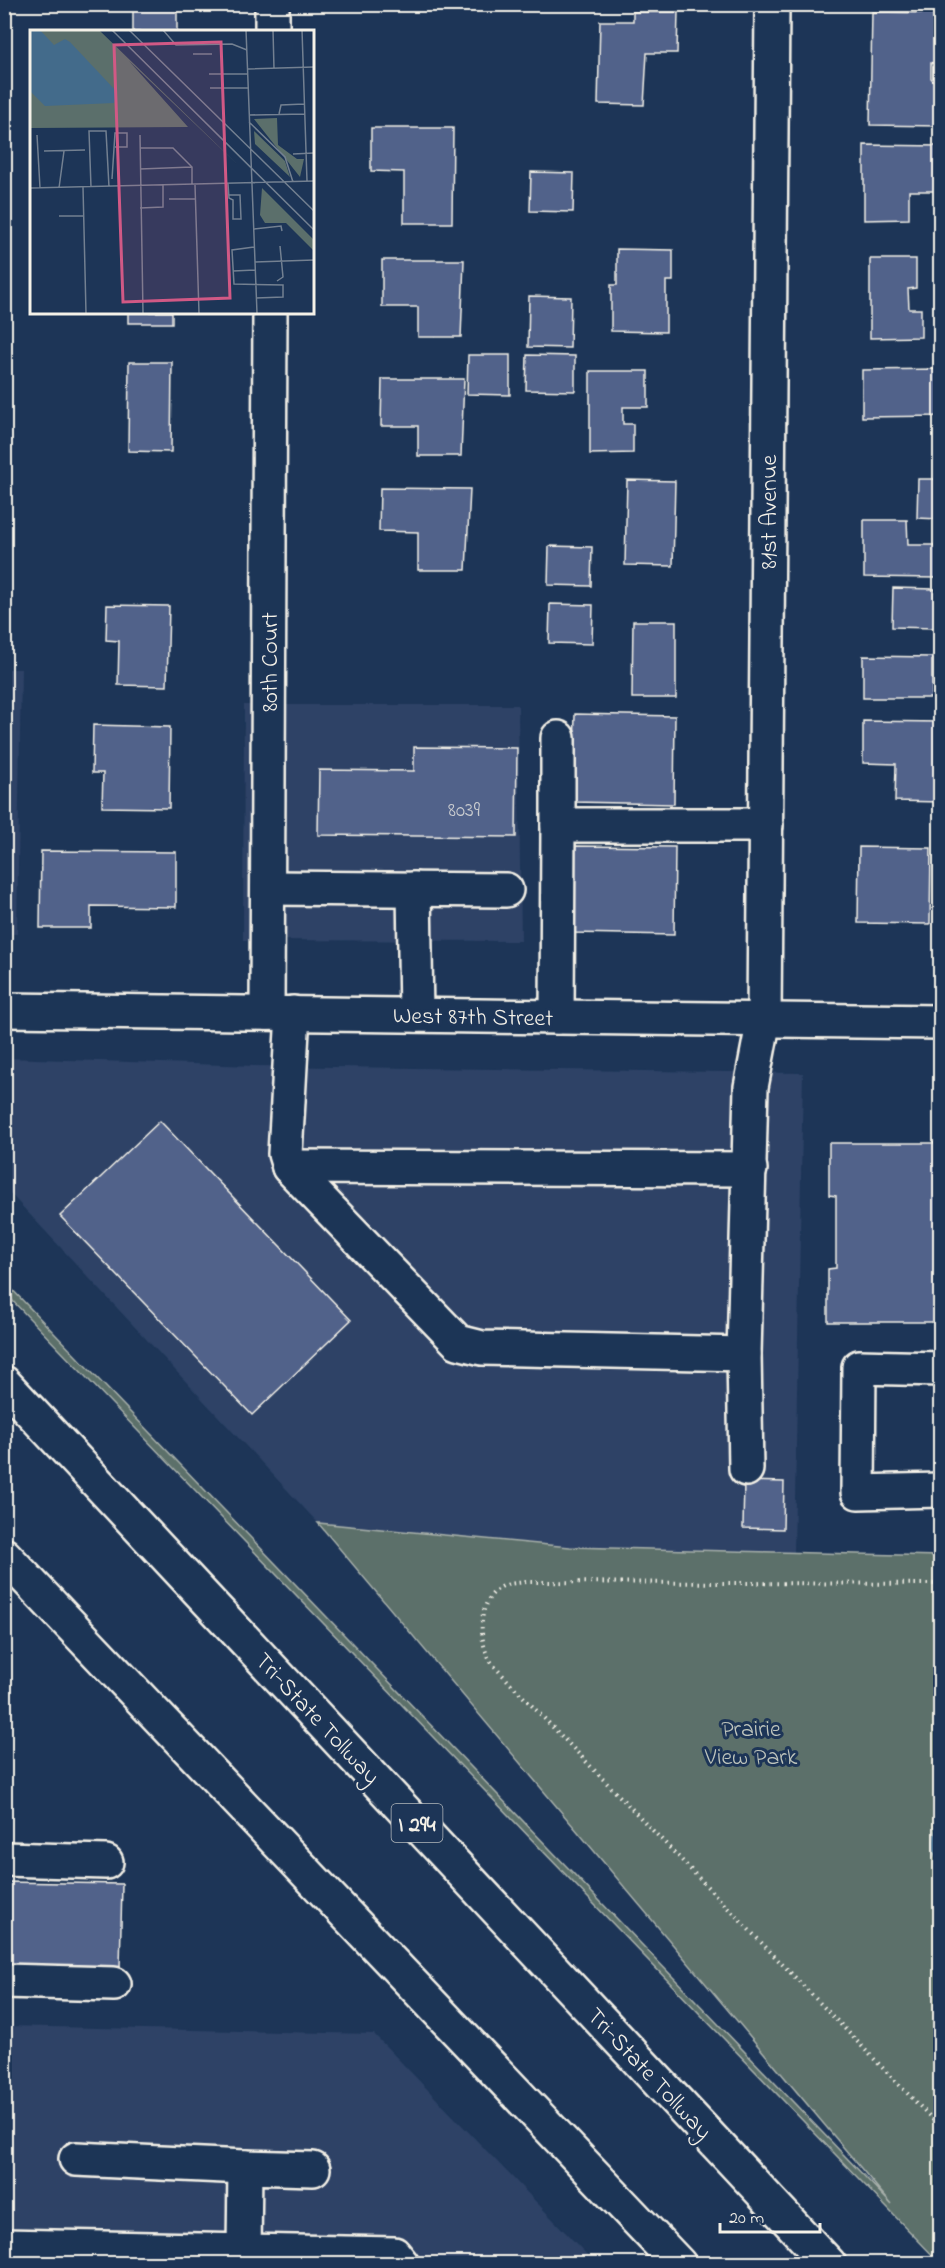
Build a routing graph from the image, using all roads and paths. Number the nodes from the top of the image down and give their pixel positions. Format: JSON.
{"nodes":[{"id":1,"x":272,"y":4,"type":"edge"},
{"id":2,"x":772,"y":4,"type":"edge"},
{"id":3,"x":272,"y":30,"type":"edge"},
{"id":4,"x":270,"y":314,"type":"edge"},
{"id":5,"x":558,"y":738,"type":"dead end"},
{"id":6,"x":558,"y":825,"type":"junction"},
{"id":7,"x":766,"y":825,"type":"junction"},
{"id":8,"x":268,"y":888,"type":"junction"},
{"id":9,"x":414,"y":889,"type":"junction"},
{"id":10,"x":506,"y":890,"type":"dead end"},
{"id":11,"x":4,"y":1010,"type":"edge"},
{"id":12,"x":280,"y":1013,"type":"junction"},
{"id":13,"x":416,"y":1015,"type":"junction"},
{"id":14,"x":557,"y":1017,"type":"junction"},
{"id":15,"x":764,"y":1019,"type":"junction"},
{"id":16,"x":940,"y":1022,"type":"edge"},
{"id":17,"x":289,"y":1167,"type":"junction"},
{"id":18,"x":750,"y":1169,"type":"junction"},
{"id":19,"x":744,"y":1354,"type":"junction"},
{"id":20,"x":940,"y":1369,"type":"edge"},
{"id":21,"x":4,"y":1383,"type":"edge"},
{"id":22,"x":746,"y":1469,"type":"dead end"},
{"id":23,"x":940,"y":1490,"type":"edge"},
{"id":24,"x":4,"y":1555,"type":"edge"},
{"id":25,"x":940,"y":1584,"type":"edge"},
{"id":26,"x":4,"y":1859,"type":"edge"},
{"id":27,"x":106,"y":1862,"type":"dead end"},
{"id":28,"x":4,"y":1980,"type":"edge"},
{"id":29,"x":114,"y":1984,"type":"dead end"},
{"id":30,"x":940,"y":2127,"type":"edge"},
{"id":31,"x":76,"y":2159,"type":"dead end"},
{"id":32,"x":245,"y":2167,"type":"junction"},
{"id":33,"x":313,"y":2169,"type":"dead end"},
{"id":34,"x":4,"y":2246,"type":"edge"},
{"id":35,"x":244,"y":2251,"type":"junction"},
{"id":36,"x":402,"y":2264,"type":"edge"},
{"id":37,"x":679,"y":2264,"type":"edge"},
{"id":38,"x":829,"y":2264,"type":"edge"}],
"edges":[{"from":1,"to":3,"type":"main road"},
{"from":2,"to":7,"type":"main road","name":"81st Avenue"},
{"from":4,"to":8,"type":"main road","name":"80th Court"},
{"from":5,"to":6,"type":"main road"},
{"from":6,"to":7,"type":"main road"},
{"from":6,"to":14,"type":"main road"},
{"from":7,"to":15,"type":"main road","name":"81st Avenue"},
{"from":8,"to":9,"type":"main road"},
{"from":8,"to":12,"type":"main road","name":"80th Court"},
{"from":9,"to":10,"type":"main road"},
{"from":9,"to":13,"type":"main road"},
{"from":11,"to":12,"type":"main road","name":"West 87th Street"},
{"from":12,"to":13,"type":"main road","name":"West 87th Street"},
{"from":12,"to":17,"type":"main road","name":"80th Court"},
{"from":13,"to":14,"type":"main road","name":"West 87th Street"},
{"from":14,"to":15,"type":"main road","name":"West 87th Street"},
{"from":15,"to":16,"type":"main road","name":"West 87th Street"},
{"from":15,"to":18,"type":"main road","name":"81st Avenue"},
{"from":17,"to":18,"type":"main road"},
{"from":17,"to":19,"type":"main road"},
{"from":18,"to":19,"type":"main road","name":"81st Avenue"},
{"from":19,"to":22,"type":"main road","name":"81st Avenue"},
{"from":20,"to":23,"type":"main road"},
{"from":21,"to":38,"type":"main road","name":"Tri-State Tollway","number":"I 294"},
{"from":24,"to":37,"type":"main road"},
{"from":25,"to":30,"type":"path"},
{"from":26,"to":27,"type":"main road"},
{"from":28,"to":29,"type":"main road"},
{"from":31,"to":32,"type":"main road"},
{"from":32,"to":33,"type":"main road"},
{"from":32,"to":35,"type":"main road"},
{"from":34,"to":35,"type":"main road"},
{"from":35,"to":36,"type":"main road"}]}
